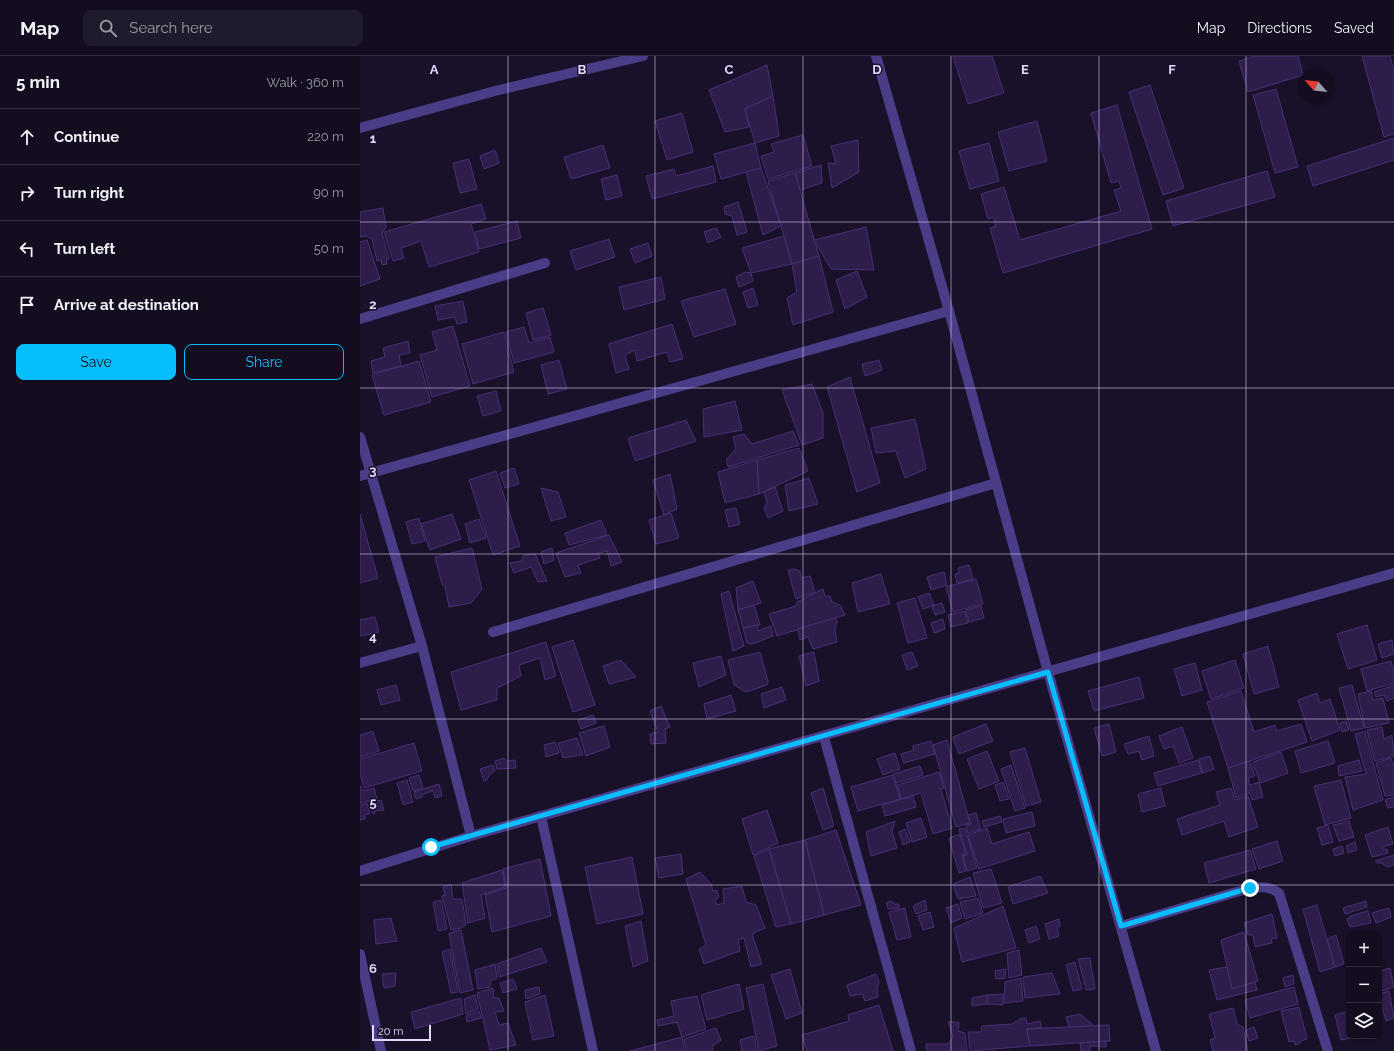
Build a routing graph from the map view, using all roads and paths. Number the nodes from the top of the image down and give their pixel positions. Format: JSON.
{"nodes":[{"id":1,"x":643,"y":56,"type":"edge"},
{"id":2,"x":876,"y":56,"type":"edge"},
{"id":3,"x":360,"y":128,"type":"edge"},
{"id":4,"x":545,"y":263,"type":"dead end"},
{"id":5,"x":949,"y":311,"type":"junction"},
{"id":6,"x":360,"y":319,"type":"edge"},
{"id":7,"x":360,"y":437,"type":"edge"},
{"id":8,"x":371,"y":473,"type":"junction"},
{"id":9,"x":360,"y":476,"type":"edge"},
{"id":10,"x":996,"y":483,"type":"junction"},
{"id":11,"x":1394,"y":573,"type":"edge"},
{"id":12,"x":493,"y":632,"type":"dead end"},
{"id":13,"x":422,"y":646,"type":"junction"},
{"id":14,"x":360,"y":663,"type":"edge"},
{"id":15,"x":1048,"y":672,"type":"junction"},
{"id":16,"x":824,"y":737,"type":"junction"},
{"id":17,"x":541,"y":816,"type":"junction"},
{"id":18,"x":471,"y":836,"type":"junction"},
{"id":19,"x":360,"y":871,"type":"edge"},
{"id":20,"x":1121,"y":926,"type":"junction"},
{"id":21,"x":360,"y":954,"type":"edge"},
{"id":22,"x":381,"y":1051,"type":"edge"},
{"id":23,"x":593,"y":1051,"type":"edge"},
{"id":24,"x":910,"y":1051,"type":"edge"},
{"id":25,"x":1156,"y":1051,"type":"edge"},
{"id":26,"x":1328,"y":1051,"type":"edge"}],
"edges":[{"from":1,"to":3,"type":"street"},
{"from":2,"to":5,"type":"street"},
{"from":4,"to":6,"type":"street"},
{"from":5,"to":8,"type":"street"},
{"from":5,"to":10,"type":"street"},
{"from":7,"to":8,"type":"street"},
{"from":8,"to":9,"type":"street"},
{"from":8,"to":13,"type":"street"},
{"from":10,"to":12,"type":"street"},
{"from":10,"to":15,"type":"street"},
{"from":11,"to":15,"type":"street"},
{"from":13,"to":14,"type":"street"},
{"from":13,"to":18,"type":"street"},
{"from":15,"to":16,"type":"street"},
{"from":15,"to":20,"type":"street"},
{"from":16,"to":17,"type":"street"},
{"from":16,"to":24,"type":"street"},
{"from":17,"to":18,"type":"street"},
{"from":17,"to":23,"type":"street"},
{"from":18,"to":19,"type":"street"},
{"from":20,"to":25,"type":"street"},
{"from":20,"to":26,"type":"street"},
{"from":21,"to":22,"type":"street"}]}
